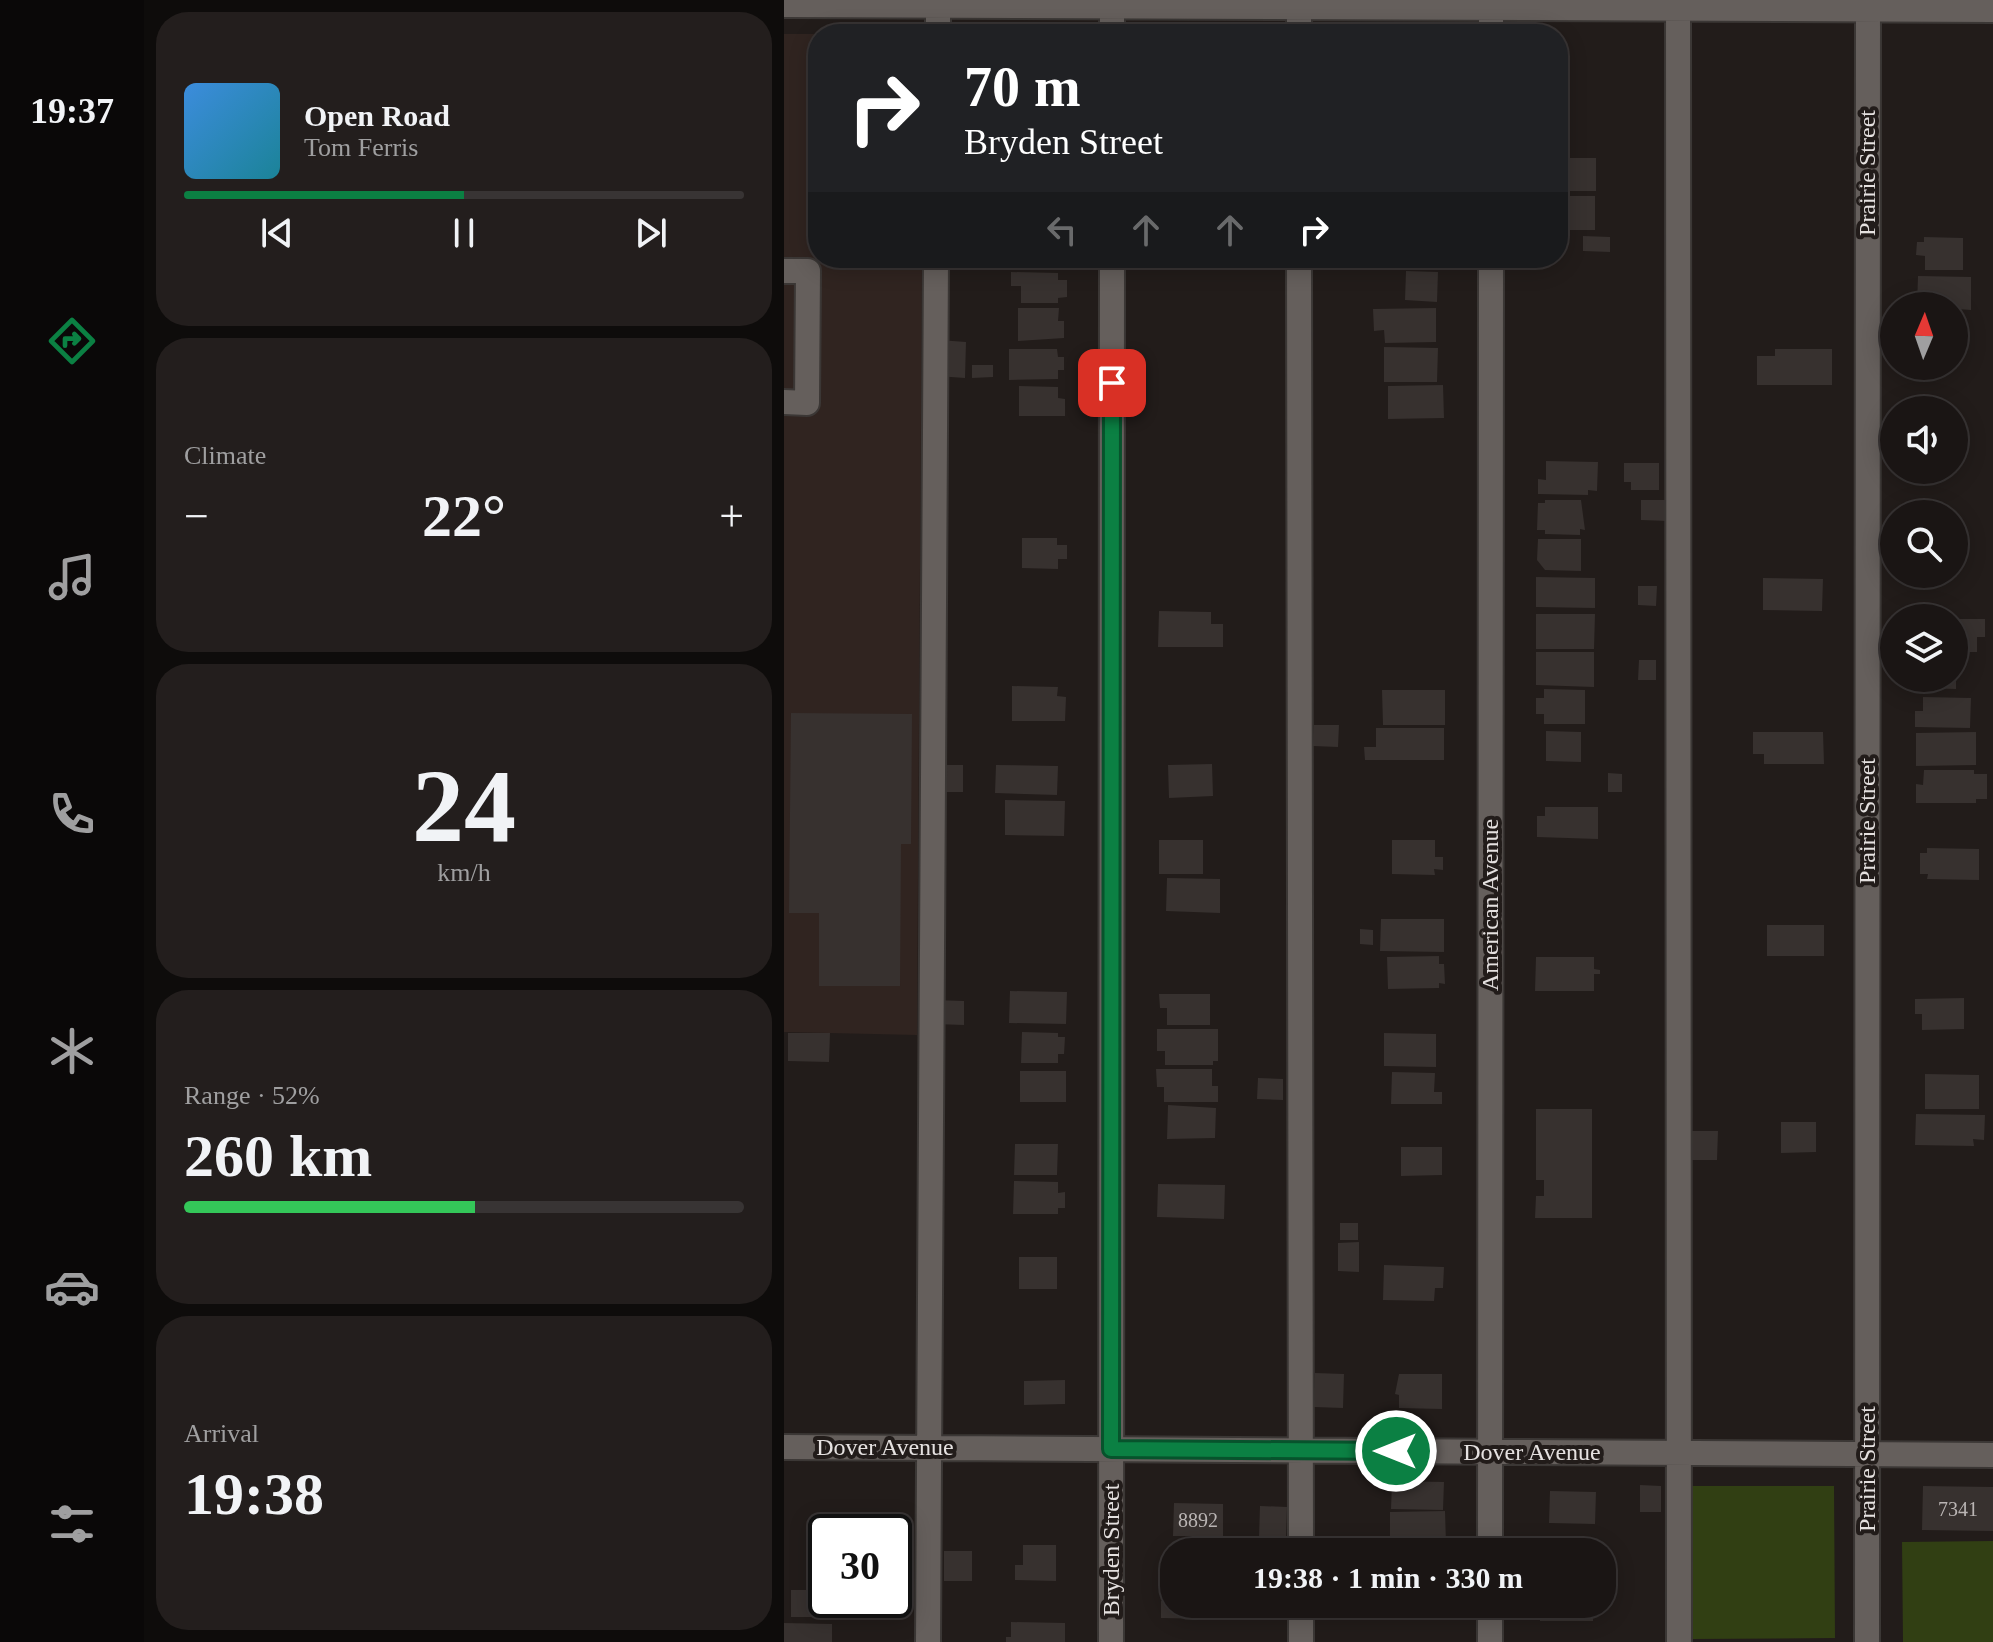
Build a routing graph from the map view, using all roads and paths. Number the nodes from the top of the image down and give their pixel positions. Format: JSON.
{"nodes":[{"id":1,"x":938,"y":3,"type":"edge"},
{"id":2,"x":1112,"y":3,"type":"edge"},
{"id":3,"x":1299,"y":4,"type":"edge"},
{"id":4,"x":1491,"y":4,"type":"edge"},
{"id":5,"x":784,"y":5,"type":"edge"},
{"id":6,"x":1678,"y":5,"type":"edge"},
{"id":7,"x":1868,"y":5,"type":"edge"},
{"id":8,"x":1993,"y":10,"type":"edge"},
{"id":9,"x":938,"y":24,"type":"edge"},
{"id":10,"x":1112,"y":24,"type":"edge"},
{"id":11,"x":936,"y":268,"type":"edge"},
{"id":12,"x":1112,"y":268,"type":"edge"},
{"id":13,"x":1299,"y":268,"type":"edge"},
{"id":14,"x":1491,"y":268,"type":"edge"},
{"id":15,"x":784,"y":271,"type":"edge"},
{"id":16,"x":784,"y":402,"type":"edge"},
{"id":17,"x":784,"y":1447,"type":"edge"},
{"id":18,"x":927,"y":1447,"type":"junction"},
{"id":19,"x":1111,"y":1449,"type":"junction"},
{"id":20,"x":1301,"y":1450,"type":"junction"},
{"id":21,"x":1490,"y":1451,"type":"junction"},
{"id":22,"x":1680,"y":1452,"type":"junction"},
{"id":23,"x":1867,"y":1454,"type":"junction"},
{"id":24,"x":1993,"y":1455,"type":"edge"},
{"id":25,"x":1301,"y":1538,"type":"edge"},
{"id":26,"x":1490,"y":1538,"type":"edge"},
{"id":27,"x":1301,"y":1618,"type":"edge"},
{"id":28,"x":1490,"y":1618,"type":"edge"},
{"id":29,"x":928,"y":1642,"type":"edge"},
{"id":30,"x":1111,"y":1642,"type":"edge"},
{"id":31,"x":1301,"y":1642,"type":"edge"},
{"id":32,"x":1490,"y":1642,"type":"edge"},
{"id":33,"x":1679,"y":1642,"type":"edge"},
{"id":34,"x":1867,"y":1642,"type":"edge"}],
"edges":[{"from":1,"to":2,"type":"street"},
{"from":1,"to":5,"type":"street"},
{"from":1,"to":9,"type":"street"},
{"from":2,"to":3,"type":"street"},
{"from":2,"to":10,"type":"street"},
{"from":3,"to":4,"type":"street"},
{"from":4,"to":6,"type":"street"},
{"from":6,"to":7,"type":"street"},
{"from":6,"to":22,"type":"street"},
{"from":7,"to":8,"type":"street"},
{"from":7,"to":23,"type":"street","name":"Prairie Street"},
{"from":11,"to":18,"type":"street"},
{"from":12,"to":19,"type":"street","name":"Bryden Street"},
{"from":13,"to":20,"type":"street"},
{"from":14,"to":21,"type":"street","name":"American Avenue"},
{"from":15,"to":16,"type":"street"},
{"from":17,"to":18,"type":"street","name":"Dover Avenue"},
{"from":18,"to":19,"type":"street","name":"Dover Avenue"},
{"from":18,"to":29,"type":"street"},
{"from":19,"to":20,"type":"street","name":"Dover Avenue"},
{"from":19,"to":30,"type":"street","name":"Bryden Street"},
{"from":20,"to":21,"type":"street","name":"Dover Avenue"},
{"from":20,"to":25,"type":"street"},
{"from":21,"to":22,"type":"street","name":"Dover Avenue"},
{"from":21,"to":26,"type":"street","name":"American Avenue"},
{"from":22,"to":23,"type":"street","name":"Dover Avenue"},
{"from":22,"to":33,"type":"street"},
{"from":23,"to":24,"type":"street","name":"Dover Avenue"},
{"from":23,"to":34,"type":"street","name":"Prairie Street"},
{"from":27,"to":31,"type":"street"},
{"from":28,"to":32,"type":"street"}]}
